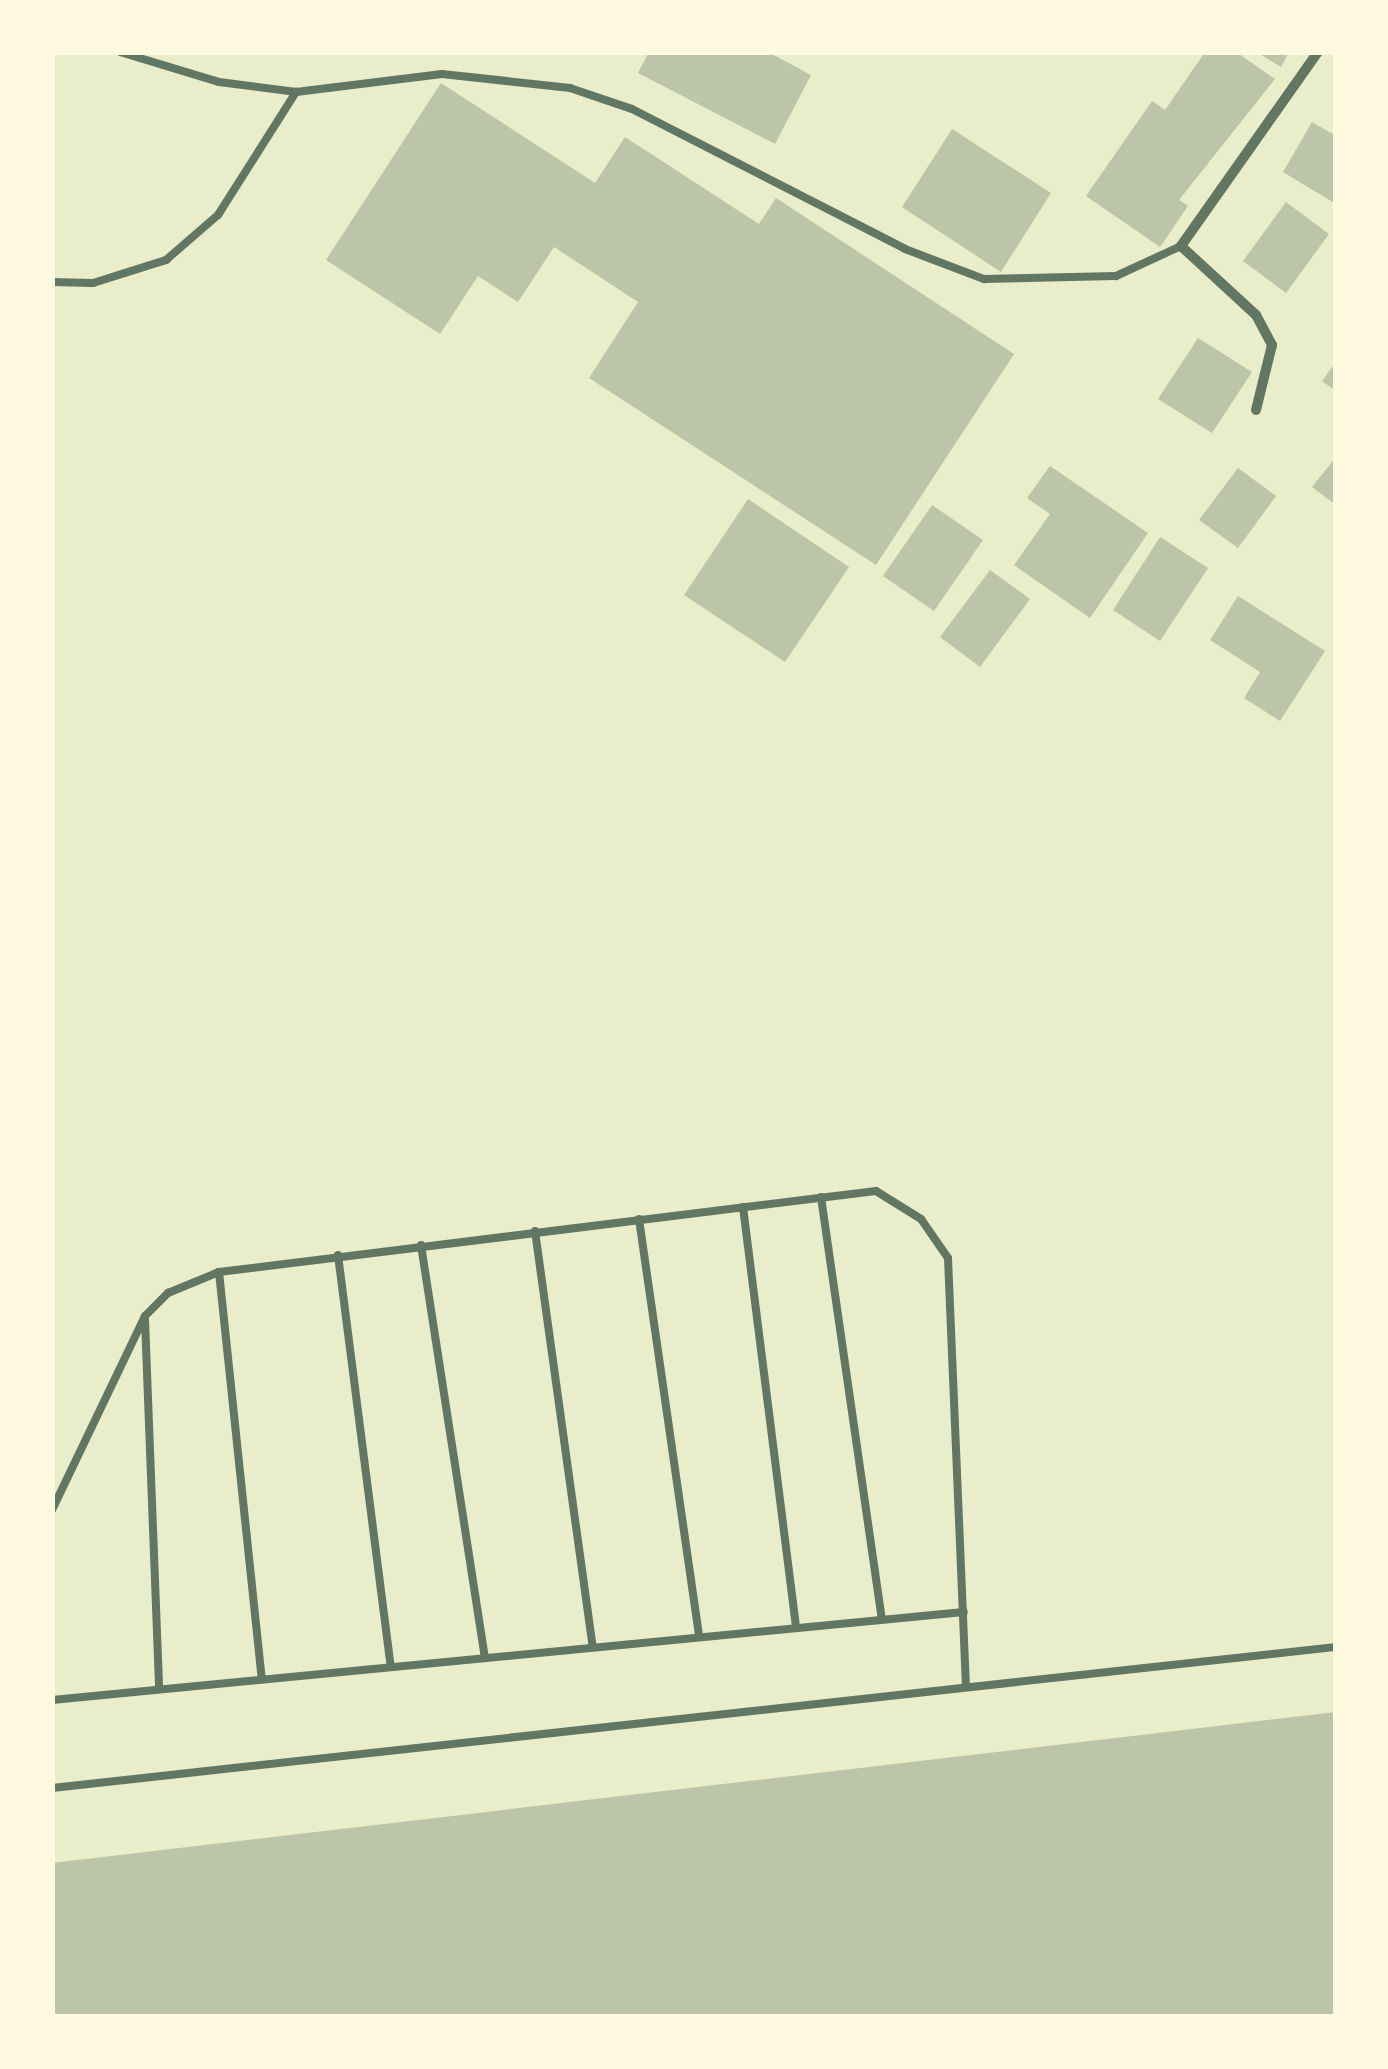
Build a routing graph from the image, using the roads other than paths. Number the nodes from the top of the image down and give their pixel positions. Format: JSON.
{"nodes":[{"id":1,"x":120,"y":52,"type":"edge"},
{"id":2,"x":1318,"y":52,"type":"edge"},
{"id":3,"x":296,"y":92,"type":"junction"},
{"id":4,"x":1181,"y":246,"type":"junction"},
{"id":5,"x":52,"y":282,"type":"edge"},
{"id":6,"x":1256,"y":410,"type":"dead end"},
{"id":7,"x":821,"y":1198,"type":"junction"},
{"id":8,"x":743,"y":1206,"type":"junction"},
{"id":9,"x":638,"y":1219,"type":"junction"},
{"id":10,"x":535,"y":1231,"type":"junction"},
{"id":11,"x":421,"y":1245,"type":"junction"},
{"id":12,"x":338,"y":1255,"type":"junction"},
{"id":13,"x":219,"y":1272,"type":"junction"},
{"id":14,"x":145,"y":1316,"type":"junction"},
{"id":15,"x":52,"y":1510,"type":"edge"},
{"id":16,"x":964,"y":1612,"type":"junction"},
{"id":17,"x":882,"y":1620,"type":"junction"},
{"id":18,"x":796,"y":1628,"type":"junction"},
{"id":19,"x":698,"y":1637,"type":"junction"},
{"id":20,"x":1336,"y":1646,"type":"edge"},
{"id":21,"x":593,"y":1648,"type":"junction"},
{"id":22,"x":485,"y":1658,"type":"junction"},
{"id":23,"x":390,"y":1667,"type":"junction"},
{"id":24,"x":262,"y":1679,"type":"junction"},
{"id":25,"x":966,"y":1687,"type":"junction"},
{"id":26,"x":160,"y":1690,"type":"junction"},
{"id":27,"x":52,"y":1700,"type":"edge"},
{"id":28,"x":52,"y":1788,"type":"edge"}],
"edges":[{"from":1,"to":3,"type":"lane"},
{"from":2,"to":4,"type":"street"},
{"from":3,"to":4,"type":"lane"},
{"from":3,"to":5,"type":"lane"},
{"from":4,"to":6,"type":"street"},
{"from":7,"to":8,"type":"lane"},
{"from":7,"to":16,"type":"lane"},
{"from":7,"to":17,"type":"lane"},
{"from":8,"to":9,"type":"lane"},
{"from":8,"to":18,"type":"lane"},
{"from":9,"to":10,"type":"lane"},
{"from":9,"to":19,"type":"lane"},
{"from":10,"to":11,"type":"lane"},
{"from":10,"to":21,"type":"lane"},
{"from":11,"to":12,"type":"lane"},
{"from":11,"to":22,"type":"lane"},
{"from":12,"to":13,"type":"lane"},
{"from":12,"to":23,"type":"lane"},
{"from":13,"to":14,"type":"lane"},
{"from":13,"to":24,"type":"lane"},
{"from":14,"to":15,"type":"lane"},
{"from":14,"to":26,"type":"lane"},
{"from":16,"to":17,"type":"lane"},
{"from":16,"to":25,"type":"lane"},
{"from":17,"to":18,"type":"lane"},
{"from":18,"to":19,"type":"lane"},
{"from":19,"to":21,"type":"lane"},
{"from":20,"to":25,"type":"lane"},
{"from":21,"to":22,"type":"lane"},
{"from":22,"to":23,"type":"lane"},
{"from":23,"to":24,"type":"lane"},
{"from":24,"to":26,"type":"lane"},
{"from":25,"to":28,"type":"lane"},
{"from":26,"to":27,"type":"lane"}]}
